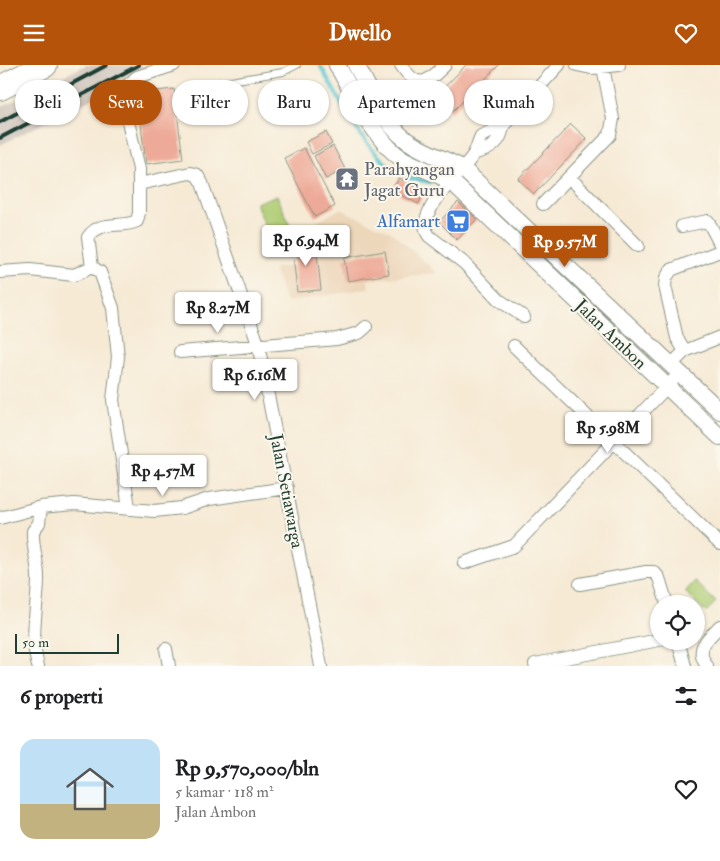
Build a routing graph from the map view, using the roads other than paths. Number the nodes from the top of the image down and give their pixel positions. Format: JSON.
{"nodes":[{"id":1,"x":33,"y":65,"type":"edge"},
{"id":2,"x":45,"y":65,"type":"edge"},
{"id":3,"x":174,"y":65,"type":"edge"},
{"id":4,"x":296,"y":65,"type":"edge"},
{"id":5,"x":336,"y":65,"type":"edge"},
{"id":6,"x":356,"y":65,"type":"edge"},
{"id":7,"x":401,"y":65,"type":"edge"},
{"id":8,"x":445,"y":65,"type":"edge"},
{"id":9,"x":558,"y":65,"type":"edge"},
{"id":10,"x":577,"y":65,"type":"edge"},
{"id":11,"x":619,"y":65,"type":"edge"},
{"id":12,"x":603,"y":67,"type":"junction"},
{"id":13,"x":0,"y":79,"type":"edge"},
{"id":14,"x":237,"y":80,"type":"edge"},
{"id":15,"x":0,"y":88,"type":"edge"},
{"id":16,"x":462,"y":168,"type":"junction"},
{"id":17,"x":569,"y":177,"type":"junction"},
{"id":18,"x":452,"y":182,"type":"junction"},
{"id":19,"x":139,"y":184,"type":"junction"},
{"id":20,"x":543,"y":204,"type":"dead end"},
{"id":21,"x":682,"y":226,"type":"dead end"},
{"id":22,"x":720,"y":244,"type":"edge"},
{"id":23,"x":638,"y":246,"type":"dead end"},
{"id":24,"x":720,"y":251,"type":"edge"},
{"id":25,"x":92,"y":267,"type":"junction"},
{"id":26,"x":0,"y":272,"type":"edge"},
{"id":27,"x":524,"y":317,"type":"dead end"},
{"id":28,"x":366,"y":327,"type":"dead end"},
{"id":29,"x":720,"y":337,"type":"edge"},
{"id":30,"x":258,"y":344,"type":"junction"},
{"id":31,"x":514,"y":346,"type":"dead end"},
{"id":32,"x":684,"y":351,"type":"junction"},
{"id":33,"x":180,"y":352,"type":"dead end"},
{"id":34,"x":676,"y":369,"type":"junction"},
{"id":35,"x":667,"y":388,"type":"junction"},
{"id":36,"x":720,"y":411,"type":"edge"},
{"id":37,"x":720,"y":437,"type":"edge"},
{"id":38,"x":615,"y":441,"type":"junction"},
{"id":39,"x":287,"y":488,"type":"junction"},
{"id":40,"x":41,"y":507,"type":"junction"},
{"id":41,"x":129,"y":508,"type":"junction"},
{"id":42,"x":0,"y":518,"type":"edge"},
{"id":43,"x":720,"y":543,"type":"edge"},
{"id":44,"x":464,"y":563,"type":"dead end"},
{"id":45,"x":580,"y":584,"type":"dead end"},
{"id":46,"x":665,"y":595,"type":"edge"},
{"id":47,"x":720,"y":626,"type":"edge"},
{"id":48,"x":650,"y":642,"type":"edge"},
{"id":49,"x":166,"y":649,"type":"dead end"},
{"id":50,"x":681,"y":650,"type":"edge"},
{"id":51,"x":535,"y":664,"type":"dead end"},
{"id":52,"x":38,"y":666,"type":"edge"},
{"id":53,"x":169,"y":666,"type":"edge"},
{"id":54,"x":322,"y":666,"type":"edge"},
{"id":55,"x":685,"y":666,"type":"edge"},
{"id":56,"x":707,"y":666,"type":"edge"}],
"edges":[{"from":1,"to":13,"type":"highway"},
{"from":2,"to":15,"type":"highway"},
{"from":3,"to":19,"type":"street"},
{"from":4,"to":14,"type":"lane"},
{"from":5,"to":18,"type":"street","name":"Jalan Ambon"},
{"from":6,"to":16,"type":"street","name":"Jalan Ambon"},
{"from":7,"to":8,"type":"street"},
{"from":9,"to":16,"type":"street"},
{"from":10,"to":12,"type":"street"},
{"from":11,"to":12,"type":"street"},
{"from":12,"to":17,"type":"street"},
{"from":16,"to":18,"type":"street"},
{"from":16,"to":34,"type":"street","name":"Jalan Ambon"},
{"from":17,"to":20,"type":"street"},
{"from":17,"to":23,"type":"street"},
{"from":18,"to":27,"type":"street"},
{"from":18,"to":35,"type":"street","name":"Jalan Ambon"},
{"from":19,"to":25,"type":"street"},
{"from":19,"to":30,"type":"street","name":"Jalan Setiawarga"},
{"from":21,"to":22,"type":"street"},
{"from":24,"to":32,"type":"street"},
{"from":25,"to":26,"type":"street"},
{"from":25,"to":41,"type":"street"},
{"from":28,"to":30,"type":"street"},
{"from":29,"to":32,"type":"street"},
{"from":30,"to":33,"type":"street"},
{"from":30,"to":39,"type":"street","name":"Jalan Setiawarga"},
{"from":31,"to":38,"type":"street"},
{"from":32,"to":34,"type":"street"},
{"from":34,"to":35,"type":"street"},
{"from":34,"to":36,"type":"street","name":"Jalan Ambon"},
{"from":35,"to":37,"type":"street","name":"Jalan Ambon"},
{"from":35,"to":38,"type":"street"},
{"from":38,"to":43,"type":"street"},
{"from":38,"to":44,"type":"street"},
{"from":39,"to":41,"type":"street"},
{"from":39,"to":54,"type":"street","name":"Jalan Setiawarga"},
{"from":40,"to":41,"type":"street"},
{"from":40,"to":42,"type":"street"},
{"from":40,"to":52,"type":"street"},
{"from":45,"to":46,"type":"street"},
{"from":47,"to":56,"type":"street"},
{"from":48,"to":51,"type":"street"},
{"from":49,"to":53,"type":"street"},
{"from":50,"to":55,"type":"street"}]}
